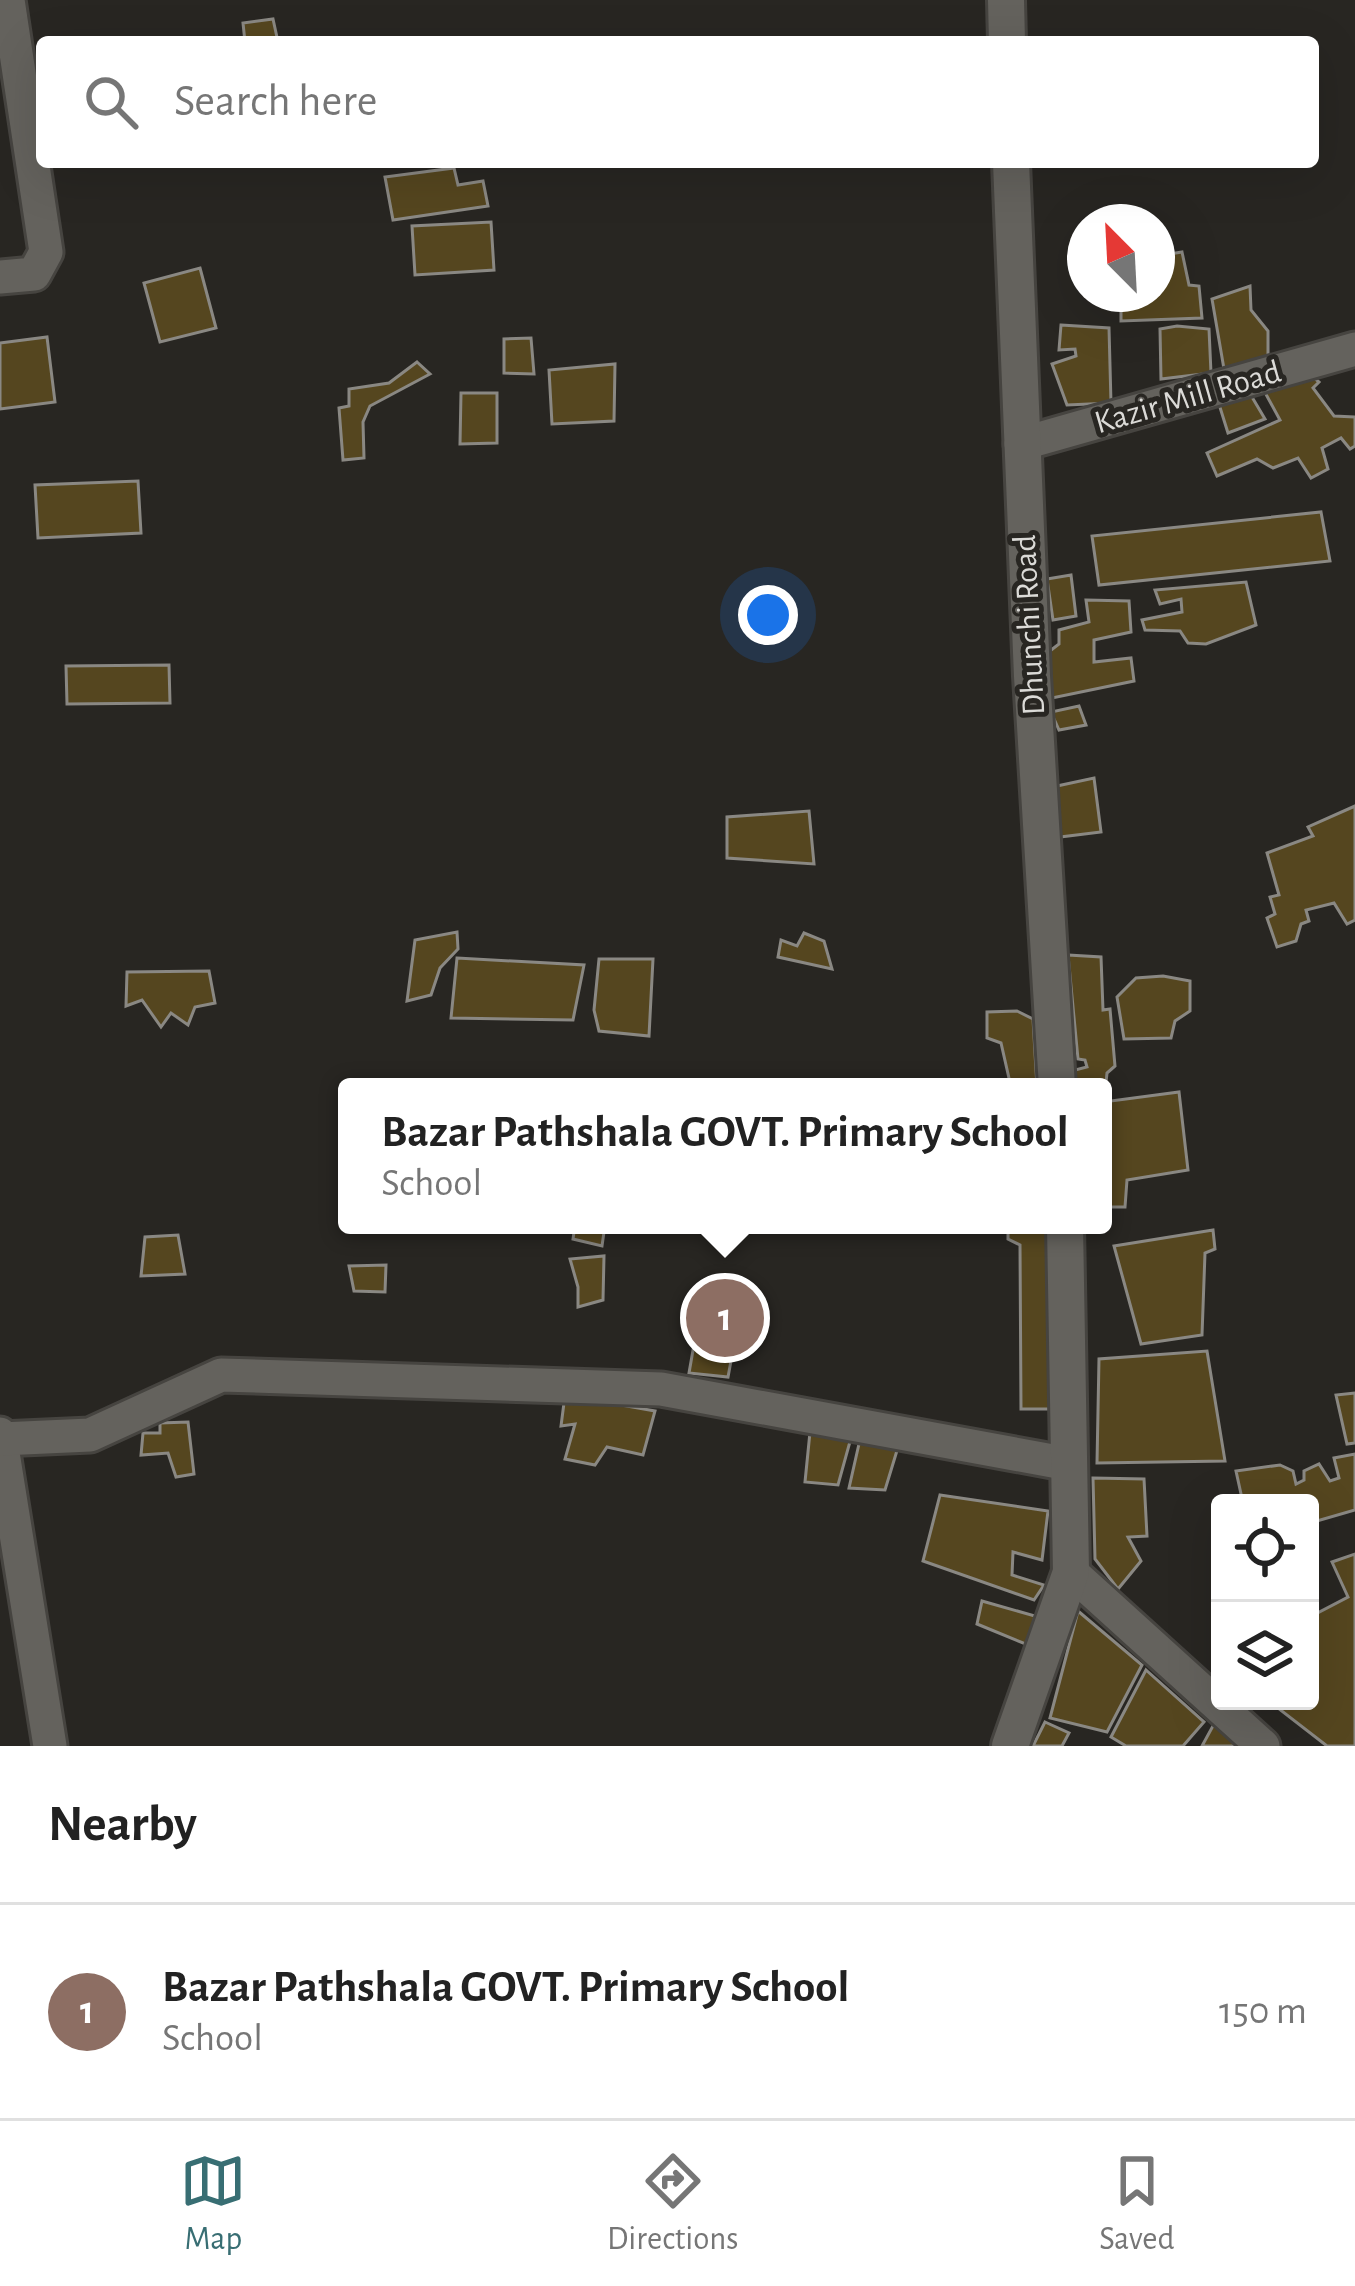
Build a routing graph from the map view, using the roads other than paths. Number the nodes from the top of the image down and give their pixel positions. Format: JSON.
{"nodes":[{"id":1,"x":8,"y":0,"type":"edge"},
{"id":2,"x":1006,"y":0,"type":"edge"},
{"id":3,"x":1007,"y":36,"type":"edge"},
{"id":4,"x":1011,"y":168,"type":"edge"},
{"id":5,"x":0,"y":277,"type":"edge"},
{"id":6,"x":1355,"y":349,"type":"edge"},
{"id":7,"x":1021,"y":444,"type":"junction"},
{"id":8,"x":1056,"y":1078,"type":"edge"},
{"id":9,"x":1066,"y":1234,"type":"edge"},
{"id":10,"x":0,"y":1437,"type":"edge"},
{"id":11,"x":1070,"y":1464,"type":"junction"},
{"id":12,"x":1071,"y":1572,"type":"junction"},
{"id":13,"x":50,"y":1746,"type":"edge"},
{"id":14,"x":1010,"y":1746,"type":"edge"},
{"id":15,"x":1263,"y":1746,"type":"edge"}],
"edges":[{"from":1,"to":5,"type":"street"},
{"from":2,"to":3,"type":"street"},
{"from":4,"to":7,"type":"street","name":"Dhunchi Road"},
{"from":6,"to":7,"type":"street","name":"Kazir Mill Road"},
{"from":7,"to":8,"type":"street","name":"Dhunchi Road"},
{"from":9,"to":11,"type":"street"},
{"from":10,"to":11,"type":"street"},
{"from":10,"to":13,"type":"street"},
{"from":11,"to":12,"type":"street"},
{"from":12,"to":14,"type":"street"},
{"from":12,"to":15,"type":"street"}]}
